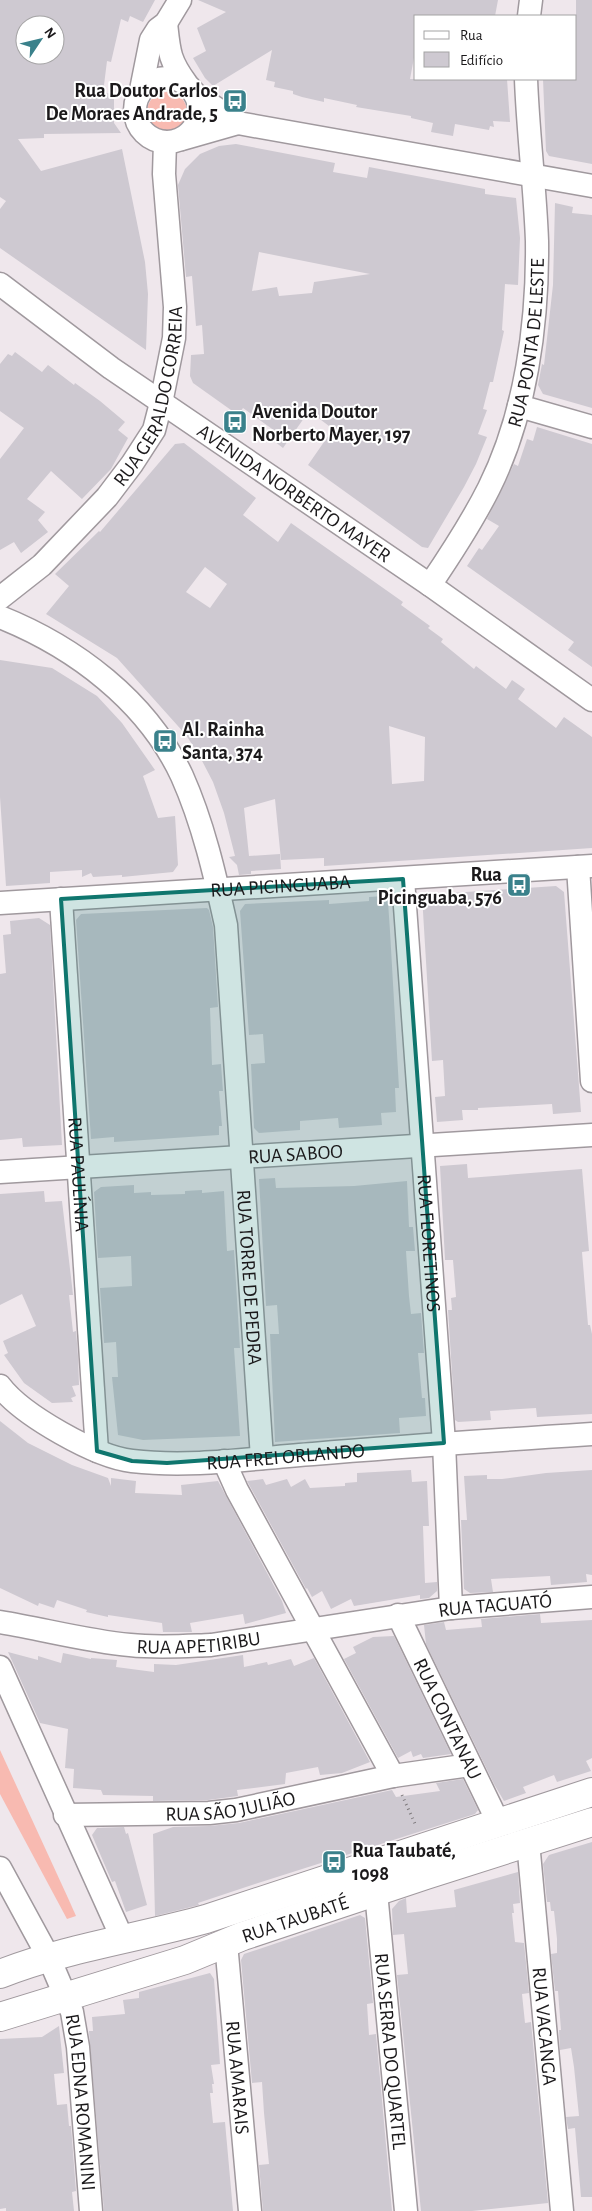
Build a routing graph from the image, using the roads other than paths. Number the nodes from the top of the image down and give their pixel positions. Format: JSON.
{"nodes":[{"id":1,"x":180,"y":0,"type":"edge"},
{"id":2,"x":531,"y":0,"type":"edge"},
{"id":3,"x":529,"y":15,"type":"edge"},
{"id":4,"x":166,"y":23,"type":"junction"},
{"id":5,"x":526,"y":80,"type":"edge"},
{"id":6,"x":191,"y":89,"type":"junction"},
{"id":7,"x":141,"y":90,"type":"junction"},
{"id":8,"x":238,"y":123,"type":"junction"},
{"id":9,"x":174,"y":140,"type":"junction"},
{"id":10,"x":532,"y":174,"type":"junction"},
{"id":11,"x":592,"y":186,"type":"edge"},
{"id":12,"x":0,"y":284,"type":"edge"},
{"id":13,"x":161,"y":403,"type":"junction"},
{"id":14,"x":518,"y":406,"type":"junction"},
{"id":15,"x":592,"y":427,"type":"edge"},
{"id":16,"x":430,"y":585,"type":"junction"},
{"id":17,"x":0,"y":598,"type":"edge"},
{"id":18,"x":0,"y":617,"type":"edge"},
{"id":19,"x":592,"y":700,"type":"edge"},
{"id":20,"x":585,"y":867,"type":"edge"},
{"id":21,"x":403,"y":879,"type":"junction"},
{"id":22,"x":218,"y":889,"type":"junction"},
{"id":23,"x":61,"y":899,"type":"junction"},
{"id":24,"x":0,"y":904,"type":"edge"},
{"id":25,"x":592,"y":1082,"type":"edge"},
{"id":26,"x":592,"y":1134,"type":"edge"},
{"id":27,"x":423,"y":1144,"type":"junction"},
{"id":28,"x":241,"y":1156,"type":"junction"},
{"id":29,"x":78,"y":1167,"type":"junction"},
{"id":30,"x":0,"y":1172,"type":"edge"},
{"id":31,"x":0,"y":1386,"type":"edge"},
{"id":32,"x":592,"y":1434,"type":"edge"},
{"id":33,"x":444,"y":1443,"type":"junction"},
{"id":34,"x":97,"y":1451,"type":"junction"},
{"id":35,"x":262,"y":1458,"type":"junction"},
{"id":36,"x":224,"y":1461,"type":"junction"},
{"id":37,"x":592,"y":1598,"type":"edge"},
{"id":38,"x":451,"y":1608,"type":"junction"},
{"id":39,"x":398,"y":1615,"type":"junction"},
{"id":40,"x":0,"y":1622,"type":"edge"},
{"id":41,"x":314,"y":1630,"type":"junction"},
{"id":42,"x":0,"y":1667,"type":"edge"},
{"id":43,"x":470,"y":1765,"type":"junction"},
{"id":44,"x":393,"y":1776,"type":"junction"},
{"id":45,"x":592,"y":1792,"type":"edge"},
{"id":46,"x":65,"y":1815,"type":"junction"},
{"id":47,"x":498,"y":1822,"type":"junction"},
{"id":48,"x":592,"y":1822,"type":"edge"},
{"id":49,"x":528,"y":1842,"type":"junction"},
{"id":50,"x":0,"y":1868,"type":"edge"},
{"id":51,"x":376,"y":1892,"type":"junction"},
{"id":52,"x":123,"y":1940,"type":"junction"},
{"id":53,"x":226,"y":1943,"type":"junction"},
{"id":54,"x":49,"y":1958,"type":"junction"},
{"id":55,"x":0,"y":1974,"type":"edge"},
{"id":56,"x":65,"y":1997,"type":"junction"},
{"id":57,"x":0,"y":2018,"type":"edge"},
{"id":58,"x":91,"y":2211,"type":"edge"},
{"id":59,"x":250,"y":2211,"type":"edge"},
{"id":60,"x":406,"y":2211,"type":"edge"},
{"id":61,"x":562,"y":2211,"type":"edge"}],
"edges":[{"from":1,"to":4,"type":"street"},
{"from":2,"to":3,"type":"street"},
{"from":4,"to":6,"type":"street"},
{"from":4,"to":7,"type":"street"},
{"from":5,"to":10,"type":"street","name":"RUA PONTA DE LESTE"},
{"from":6,"to":7,"type":"street"},
{"from":6,"to":8,"type":"street"},
{"from":6,"to":9,"type":"street"},
{"from":7,"to":9,"type":"street"},
{"from":8,"to":9,"type":"street"},
{"from":8,"to":10,"type":"street"},
{"from":9,"to":13,"type":"street","name":"RUA GERALDO CORREIA"},
{"from":10,"to":11,"type":"street"},
{"from":10,"to":14,"type":"street","name":"RUA PONTA DE LESTE"},
{"from":12,"to":13,"type":"street","name":"AVENIDA NORBERTO MAYER"},
{"from":13,"to":16,"type":"street","name":"AVENIDA NORBERTO MAYER"},
{"from":13,"to":17,"type":"street","name":"RUA GERALDO CORREIA"},
{"from":14,"to":15,"type":"street"},
{"from":14,"to":16,"type":"street","name":"RUA PONTA DE LESTE"},
{"from":16,"to":19,"type":"street","name":"AVENIDA NORBERTO MAYER"},
{"from":18,"to":22,"type":"street","name":"RUA TORRE DE PEDRA"},
{"from":20,"to":21,"type":"street","name":"RUA PICINGUABA"},
{"from":20,"to":25,"type":"street"},
{"from":21,"to":22,"type":"street","name":"RUA PICINGUABA"},
{"from":21,"to":27,"type":"street","name":"RUA FLORETINOS"},
{"from":22,"to":23,"type":"street","name":"RUA PICINGUABA"},
{"from":22,"to":28,"type":"street","name":"RUA TORRE DE PEDRA"},
{"from":23,"to":24,"type":"street","name":"RUA PICINGUABA"},
{"from":23,"to":29,"type":"street","name":"RUA PAULÍNIA"},
{"from":26,"to":27,"type":"street","name":"RUA SABOO"},
{"from":27,"to":28,"type":"street","name":"RUA SABOO"},
{"from":27,"to":33,"type":"street","name":"RUA FLORETINOS"},
{"from":28,"to":29,"type":"street","name":"RUA SABOO"},
{"from":28,"to":35,"type":"street","name":"RUA TORRE DE PEDRA"},
{"from":29,"to":30,"type":"street","name":"RUA SABOO"},
{"from":29,"to":34,"type":"street","name":"RUA PAULÍNIA"},
{"from":31,"to":34,"type":"street","name":"RUA FREI ORLANDO"},
{"from":32,"to":33,"type":"street","name":"RUA FREI ORLANDO"},
{"from":33,"to":35,"type":"street","name":"RUA FREI ORLANDO"},
{"from":33,"to":38,"type":"street","name":"RUA FLORETINOS"},
{"from":34,"to":36,"type":"street","name":"RUA FREI ORLANDO"},
{"from":35,"to":36,"type":"street","name":"RUA FREI ORLANDO"},
{"from":36,"to":41,"type":"street"},
{"from":37,"to":38,"type":"street","name":"RUA TAGUATÓ"},
{"from":38,"to":39,"type":"street","name":"RUA TAGUATÓ"},
{"from":39,"to":41,"type":"street","name":"RUA APETIRIBU"},
{"from":39,"to":43,"type":"street","name":"RUA CONTANAU"},
{"from":40,"to":41,"type":"street","name":"RUA APETIRIBU"},
{"from":41,"to":44,"type":"street"},
{"from":42,"to":46,"type":"street"},
{"from":43,"to":44,"type":"street","name":"RUA SÃO JULIÃO"},
{"from":43,"to":47,"type":"street","name":"RUA CONTANAU"},
{"from":44,"to":46,"type":"street","name":"RUA SÃO JULIÃO"},
{"from":45,"to":47,"type":"main road","name":"RUA TAUBATÉ"},
{"from":46,"to":52,"type":"street"},
{"from":47,"to":52,"type":"main road","name":"RUA TAUBATÉ"},
{"from":48,"to":49,"type":"main road","name":"RUA TAUBATÉ"},
{"from":49,"to":51,"type":"main road","name":"RUA TAUBATÉ"},
{"from":49,"to":61,"type":"street","name":"RUA VACANGA"},
{"from":50,"to":54,"type":"street","name":"RUA EDNA ROMANINI"},
{"from":51,"to":53,"type":"main road","name":"RUA TAUBATÉ"},
{"from":51,"to":60,"type":"street","name":"RUA SERRA DO QUARTEL"},
{"from":52,"to":54,"type":"main road","name":"RUA TAUBATÉ"},
{"from":53,"to":56,"type":"main road","name":"RUA TAUBATÉ"},
{"from":53,"to":59,"type":"street","name":"RUA AMARAIS"},
{"from":54,"to":55,"type":"main road","name":"RUA TAUBATÉ"},
{"from":54,"to":56,"type":"street","name":"RUA EDNA ROMANINI"},
{"from":56,"to":57,"type":"main road","name":"RUA TAUBATÉ"},
{"from":56,"to":58,"type":"street","name":"RUA EDNA ROMANINI"}]}
